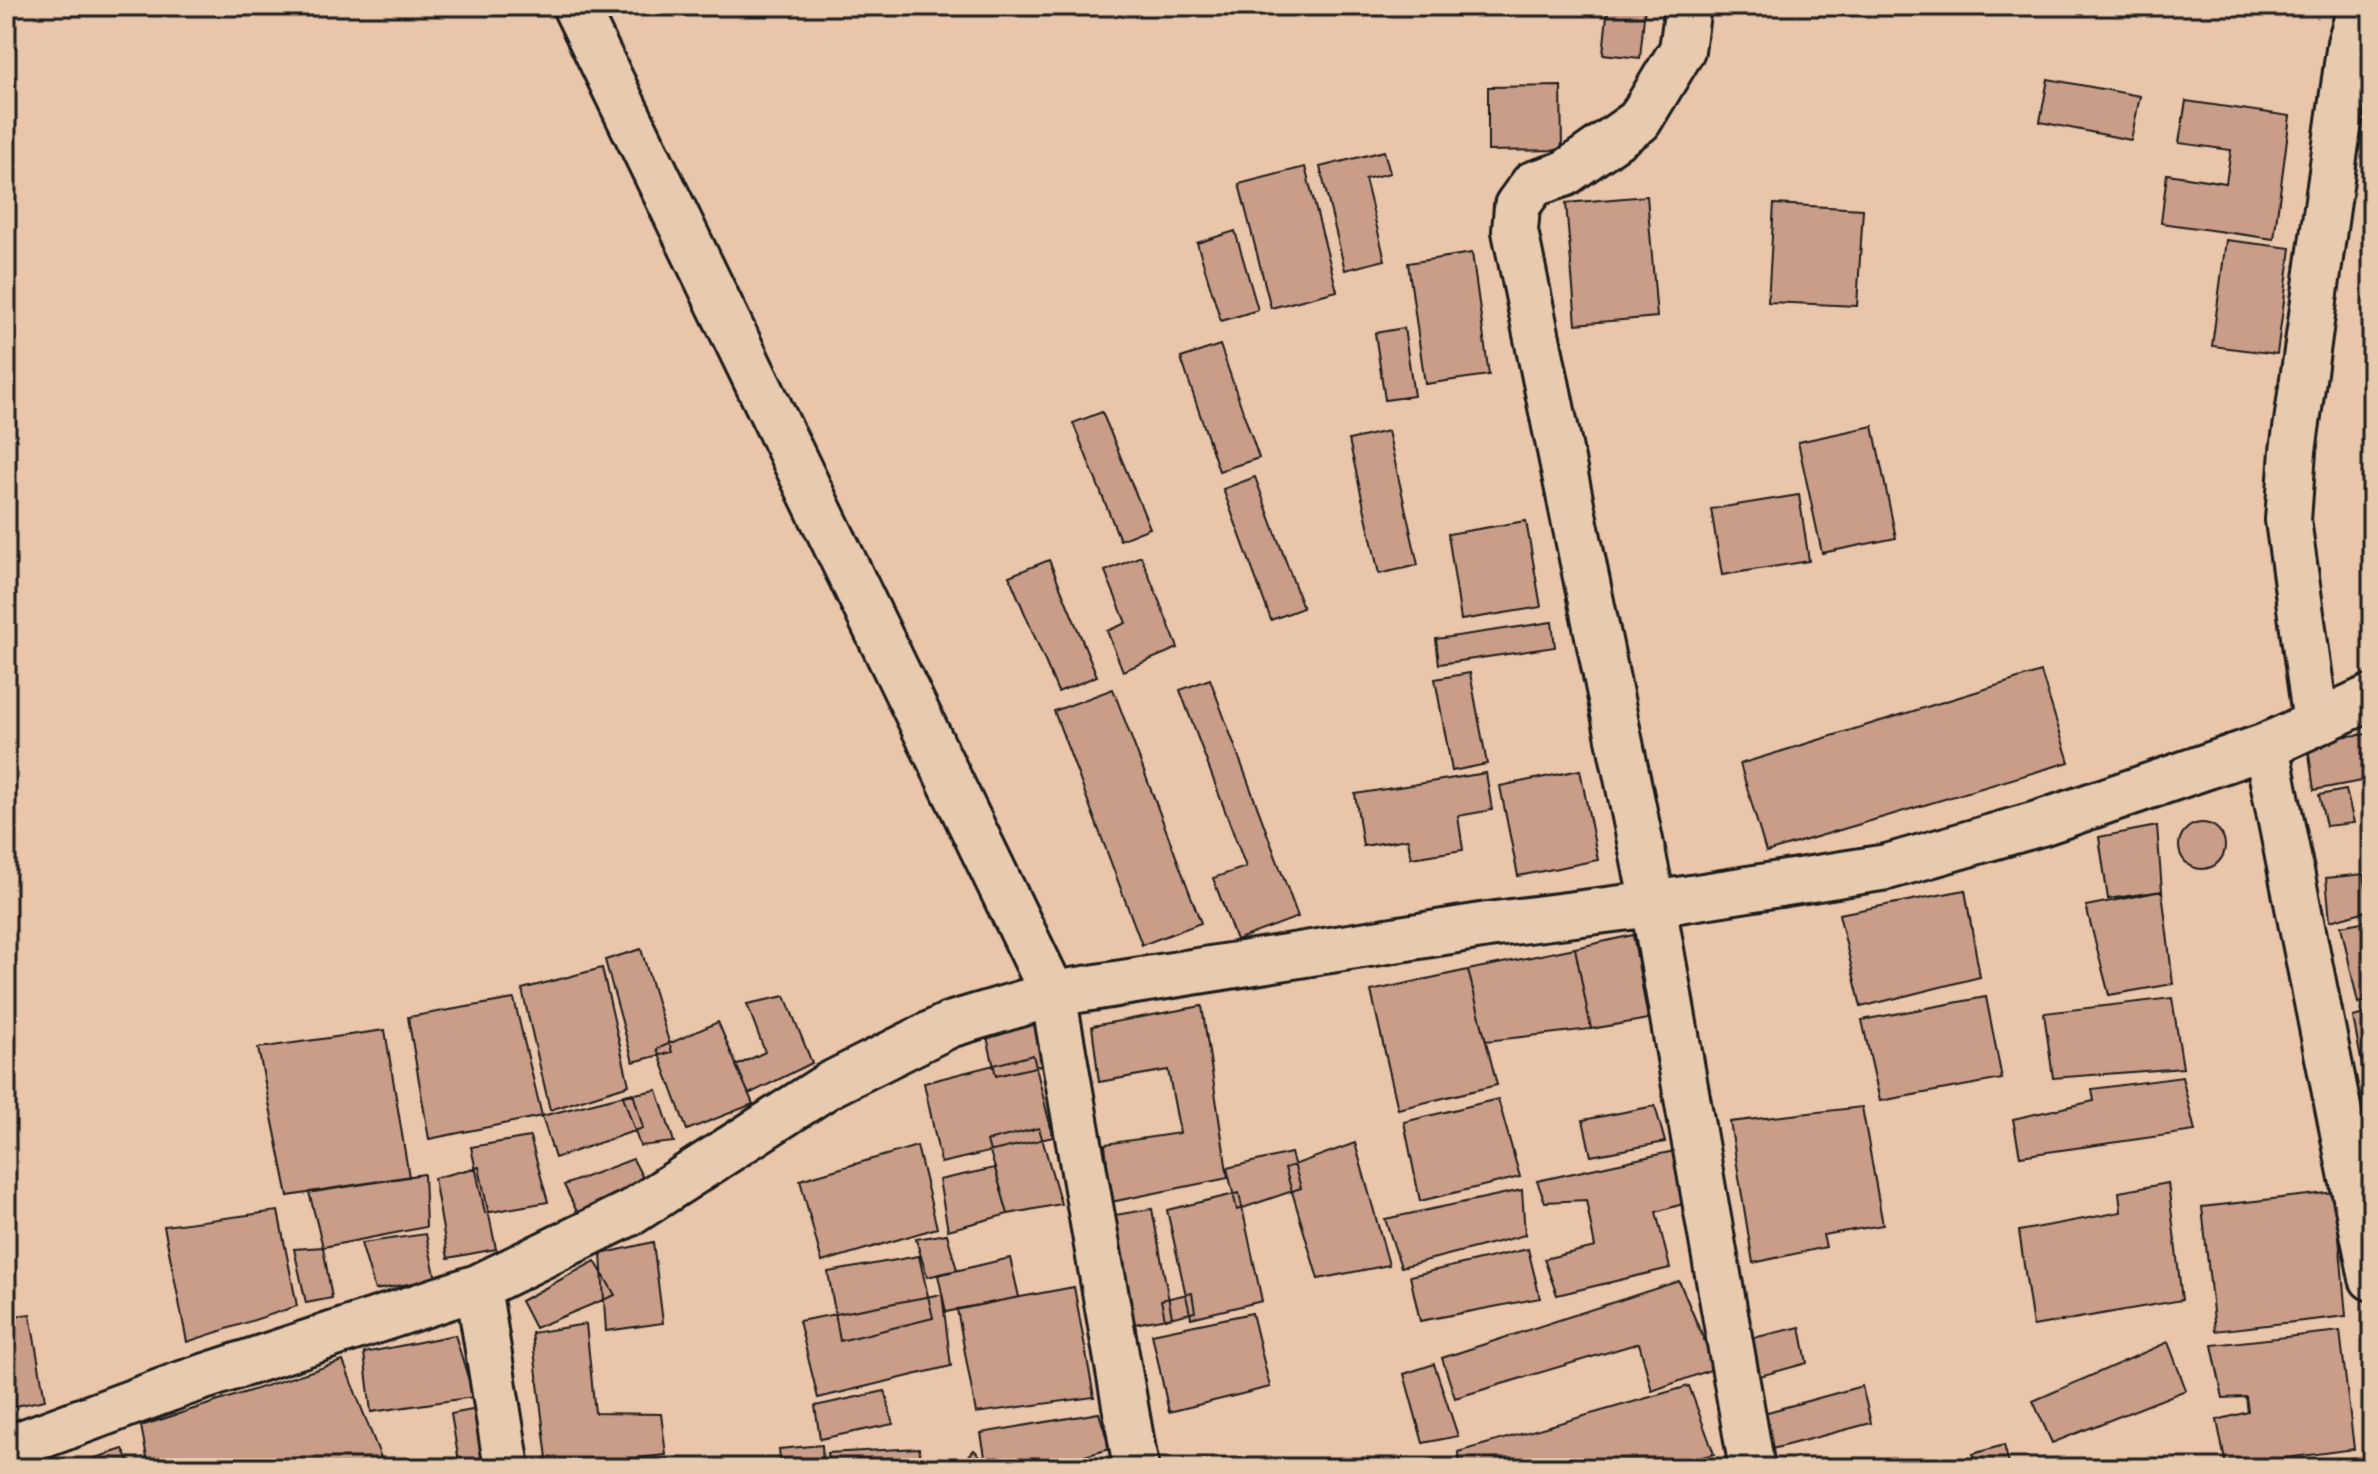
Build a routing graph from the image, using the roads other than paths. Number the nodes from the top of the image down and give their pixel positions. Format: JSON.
{"nodes":[{"id":1,"x":575,"y":6,"type":"edge"},
{"id":2,"x":1688,"y":6,"type":"edge"},
{"id":3,"x":2361,"y":6,"type":"edge"},
{"id":4,"x":2372,"y":697,"type":"edge"},
{"id":5,"x":2316,"y":723,"type":"junction"},
{"id":6,"x":2266,"y":746,"type":"junction"},
{"id":7,"x":1653,"y":904,"type":"junction"},
{"id":8,"x":1053,"y":994,"type":"junction"},
{"id":9,"x":2372,"y":1278,"type":"edge"},
{"id":10,"x":478,"y":1287,"type":"junction"},
{"id":11,"x":6,"y":1449,"type":"edge"},
{"id":12,"x":507,"y":1468,"type":"edge"},
{"id":13,"x":1136,"y":1468,"type":"edge"},
{"id":14,"x":1752,"y":1468,"type":"edge"}],
"edges":[{"from":1,"to":8,"type":"street"},
{"from":2,"to":7,"type":"street"},
{"from":3,"to":5,"type":"street"},
{"from":4,"to":5,"type":"street"},
{"from":5,"to":6,"type":"street"},
{"from":6,"to":7,"type":"street"},
{"from":6,"to":9,"type":"street"},
{"from":7,"to":8,"type":"street"},
{"from":7,"to":14,"type":"street"},
{"from":8,"to":10,"type":"street"},
{"from":8,"to":13,"type":"street"},
{"from":10,"to":11,"type":"street"},
{"from":10,"to":12,"type":"street"}]}
